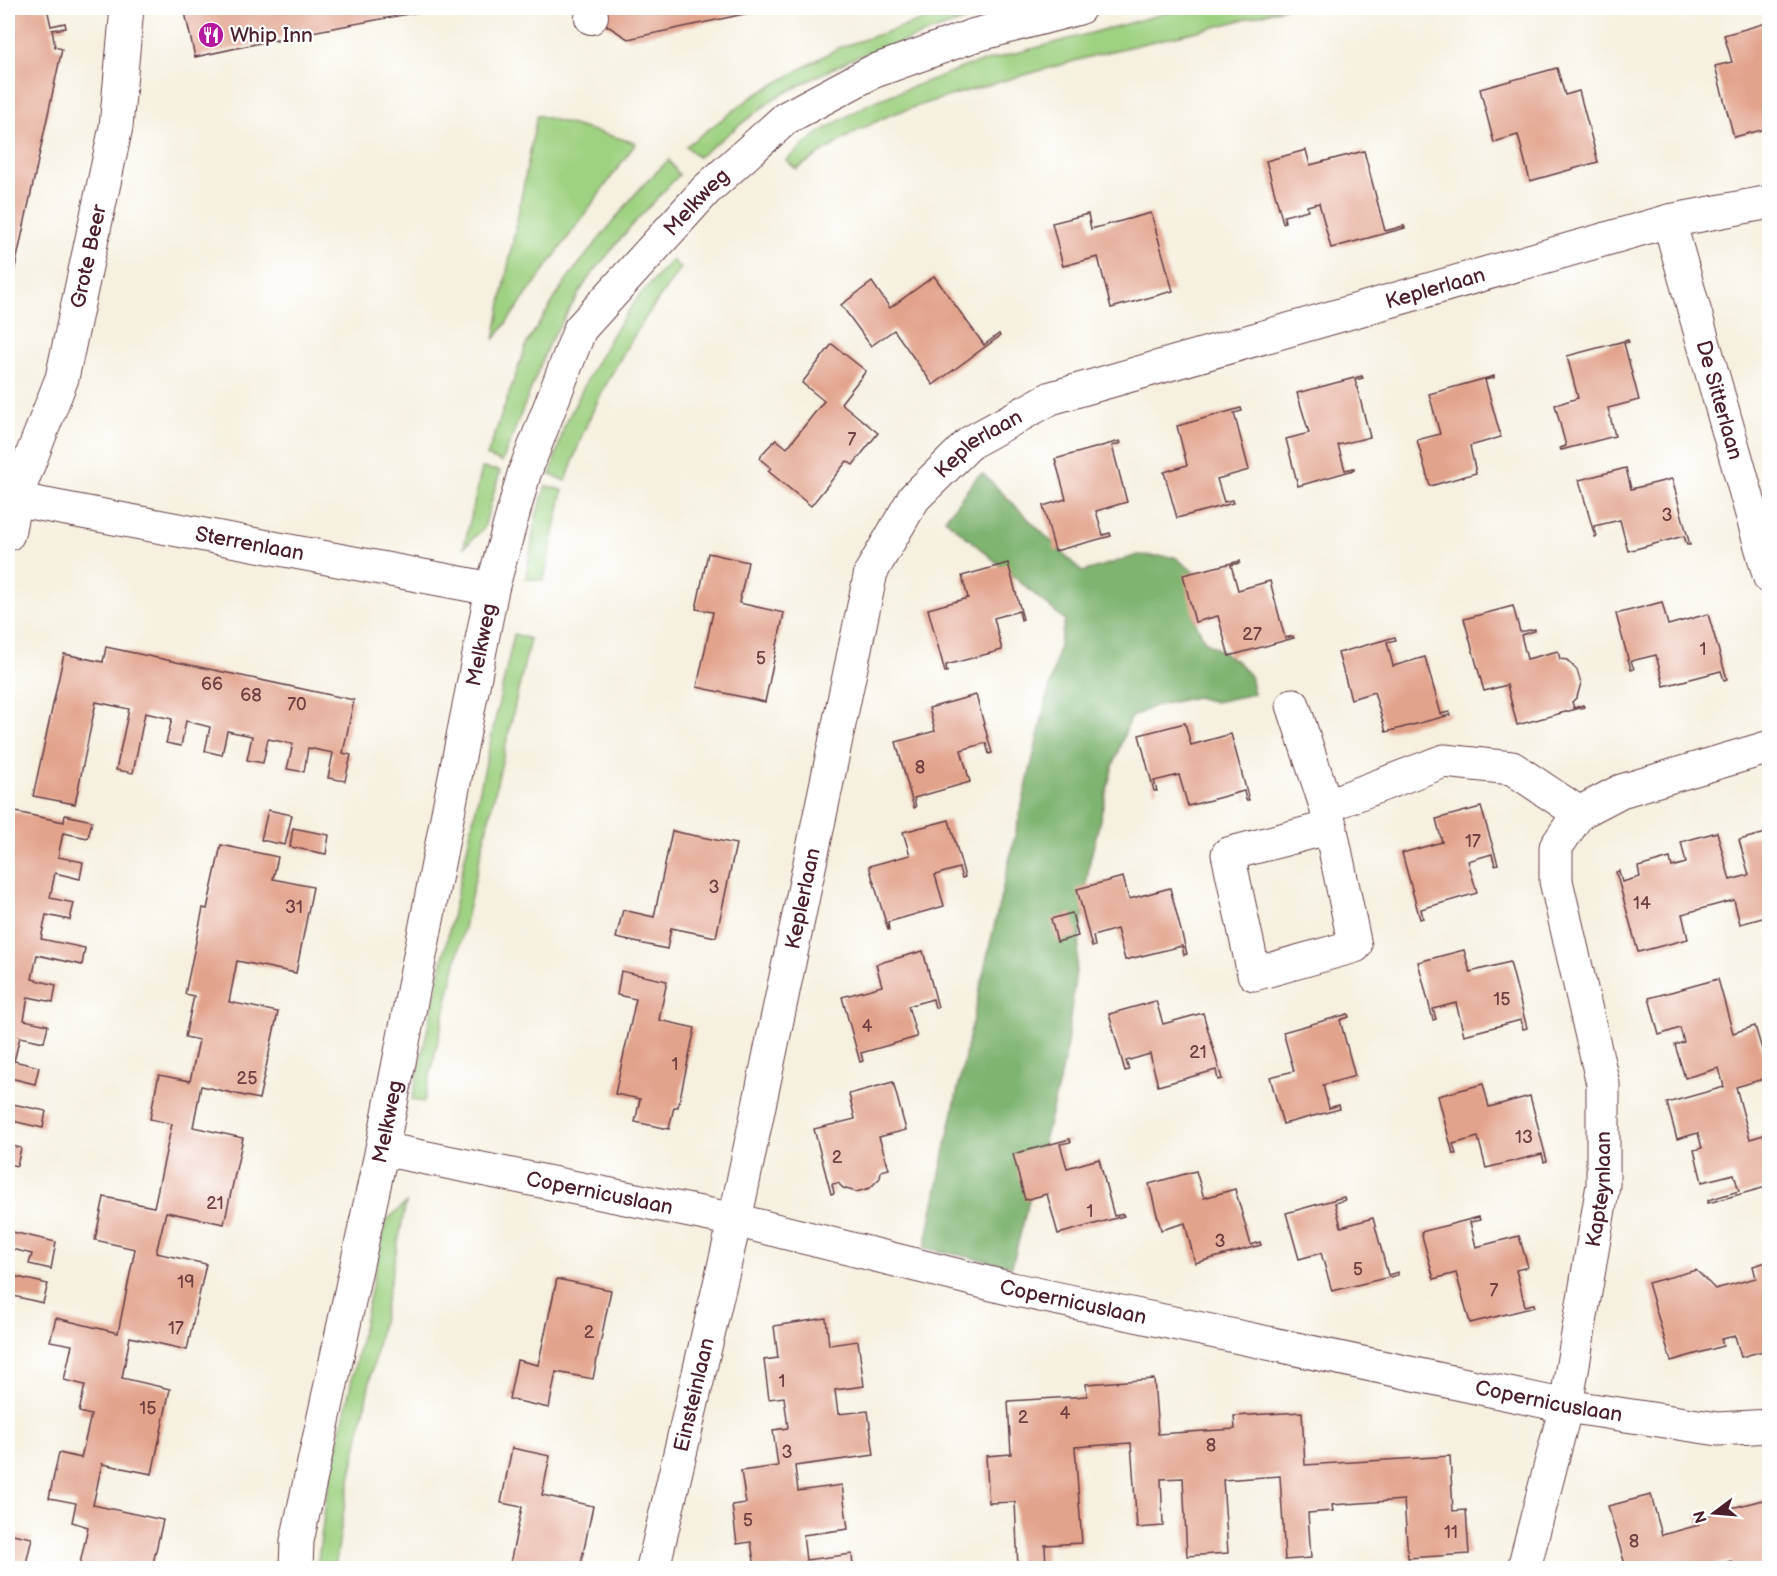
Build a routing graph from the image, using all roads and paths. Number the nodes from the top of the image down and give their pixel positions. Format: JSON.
{"nodes":[{"id":1,"x":127,"y":8,"type":"edge"},
{"id":2,"x":1079,"y":8,"type":"edge"},
{"id":3,"x":1770,"y":202,"type":"edge"},
{"id":4,"x":1669,"y":221,"type":"junction"},
{"id":5,"x":11,"y":498,"type":"edge"},
{"id":6,"x":8,"y":534,"type":"edge"},
{"id":7,"x":1770,"y":578,"type":"edge"},
{"id":8,"x":492,"y":589,"type":"junction"},
{"id":9,"x":1293,"y":705,"type":"dead end"},
{"id":10,"x":1770,"y":747,"type":"edge"},
{"id":11,"x":1579,"y":813,"type":"junction"},
{"id":12,"x":1328,"y":816,"type":"junction"},
{"id":13,"x":382,"y":1149,"type":"junction"},
{"id":14,"x":735,"y":1220,"type":"junction"},
{"id":15,"x":1566,"y":1406,"type":"junction"},
{"id":16,"x":1770,"y":1426,"type":"edge"},
{"id":17,"x":296,"y":1569,"type":"edge"},
{"id":18,"x":653,"y":1569,"type":"edge"},
{"id":19,"x":1524,"y":1569,"type":"edge"}],
"edges":[{"from":1,"to":5,"type":"street","name":"Grote Beer"},
{"from":2,"to":8,"type":"street","name":"Melkweg"},
{"from":3,"to":4,"type":"street","name":"Keplerlaan"},
{"from":4,"to":7,"type":"street","name":"De Sitterlaan"},
{"from":4,"to":14,"type":"street","name":"Keplerlaan"},
{"from":5,"to":6,"type":"street","name":"Grote Beer"},
{"from":5,"to":8,"type":"street","name":"Sterrenlaan"},
{"from":8,"to":13,"type":"street","name":"Melkweg"},
{"from":9,"to":12,"type":"street"},
{"from":10,"to":11,"type":"street","name":"Kapteynlaan"},
{"from":11,"to":12,"type":"street"},
{"from":11,"to":15,"type":"street","name":"Kapteynlaan"},
{"from":12,"to":12,"type":"street"},
{"from":13,"to":14,"type":"street","name":"Copernicuslaan"},
{"from":13,"to":17,"type":"street","name":"Melkweg"},
{"from":14,"to":15,"type":"street","name":"Copernicuslaan"},
{"from":14,"to":18,"type":"street","name":"Einsteinlaan"},
{"from":15,"to":16,"type":"street","name":"Copernicuslaan"},
{"from":15,"to":19,"type":"street","name":"Kapteynlaan"}]}
